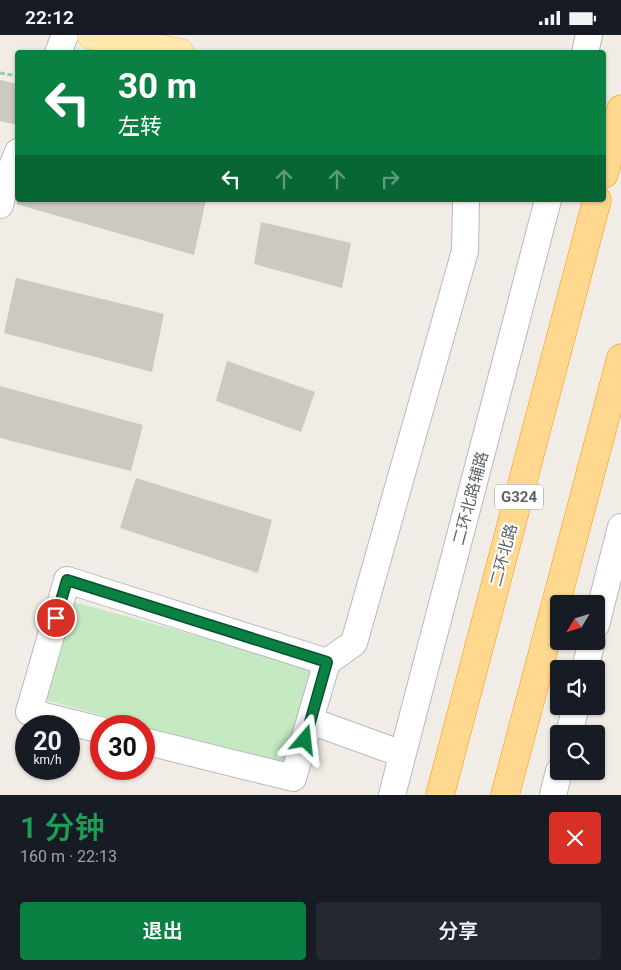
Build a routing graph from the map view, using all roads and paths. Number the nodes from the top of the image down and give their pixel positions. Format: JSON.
{"nodes":[{"id":1,"x":65,"y":35,"type":"edge"},
{"id":2,"x":91,"y":35,"type":"edge"},
{"id":3,"x":589,"y":35,"type":"edge"},
{"id":4,"x":59,"y":50,"type":"edge"},
{"id":5,"x":165,"y":50,"type":"edge"},
{"id":6,"x":586,"y":50,"type":"edge"},
{"id":7,"x":0,"y":73,"type":"edge"},
{"id":8,"x":15,"y":76,"type":"edge"},
{"id":9,"x":621,"y":109,"type":"edge"},
{"id":10,"x":15,"y":159,"type":"edge"},
{"id":11,"x":606,"y":166,"type":"edge"},
{"id":12,"x":2,"y":189,"type":"edge"},
{"id":13,"x":466,"y":202,"type":"edge"},
{"id":14,"x":547,"y":202,"type":"edge"},
{"id":15,"x":596,"y":202,"type":"edge"},
{"id":16,"x":621,"y":358,"type":"edge"},
{"id":17,"x":621,"y":527,"type":"edge"},
{"id":18,"x":604,"y":595,"type":"edge"},
{"id":19,"x":327,"y":662,"type":"junction"},
{"id":20,"x":311,"y":721,"type":"junction"},
{"id":21,"x":90,"y":727,"type":"edge"},
{"id":22,"x":155,"y":744,"type":"edge"},
{"id":23,"x":402,"y":754,"type":"junction"},
{"id":24,"x":558,"y":780,"type":"edge"},
{"id":25,"x":392,"y":795,"type":"edge"},
{"id":26,"x":440,"y":795,"type":"edge"},
{"id":27,"x":505,"y":795,"type":"edge"},
{"id":28,"x":554,"y":795,"type":"edge"}],
"edges":[{"from":1,"to":4,"type":"street"},
{"from":2,"to":5,"type":"main road"},
{"from":3,"to":6,"type":"street"},
{"from":7,"to":8,"type":"path"},
{"from":9,"to":11,"type":"highway"},
{"from":10,"to":12,"type":"street"},
{"from":13,"to":19,"type":"street"},
{"from":14,"to":23,"type":"street","name":"二环北路辅路"},
{"from":15,"to":26,"type":"highway","name":"二环北路","number":"G324"},
{"from":16,"to":27,"type":"highway"},
{"from":17,"to":18,"type":"street"},
{"from":19,"to":20,"type":"street"},
{"from":19,"to":21,"type":"street"},
{"from":20,"to":22,"type":"street"},
{"from":20,"to":23,"type":"street"},
{"from":23,"to":25,"type":"street","name":"二环北路辅路"},
{"from":24,"to":28,"type":"street"}]}
